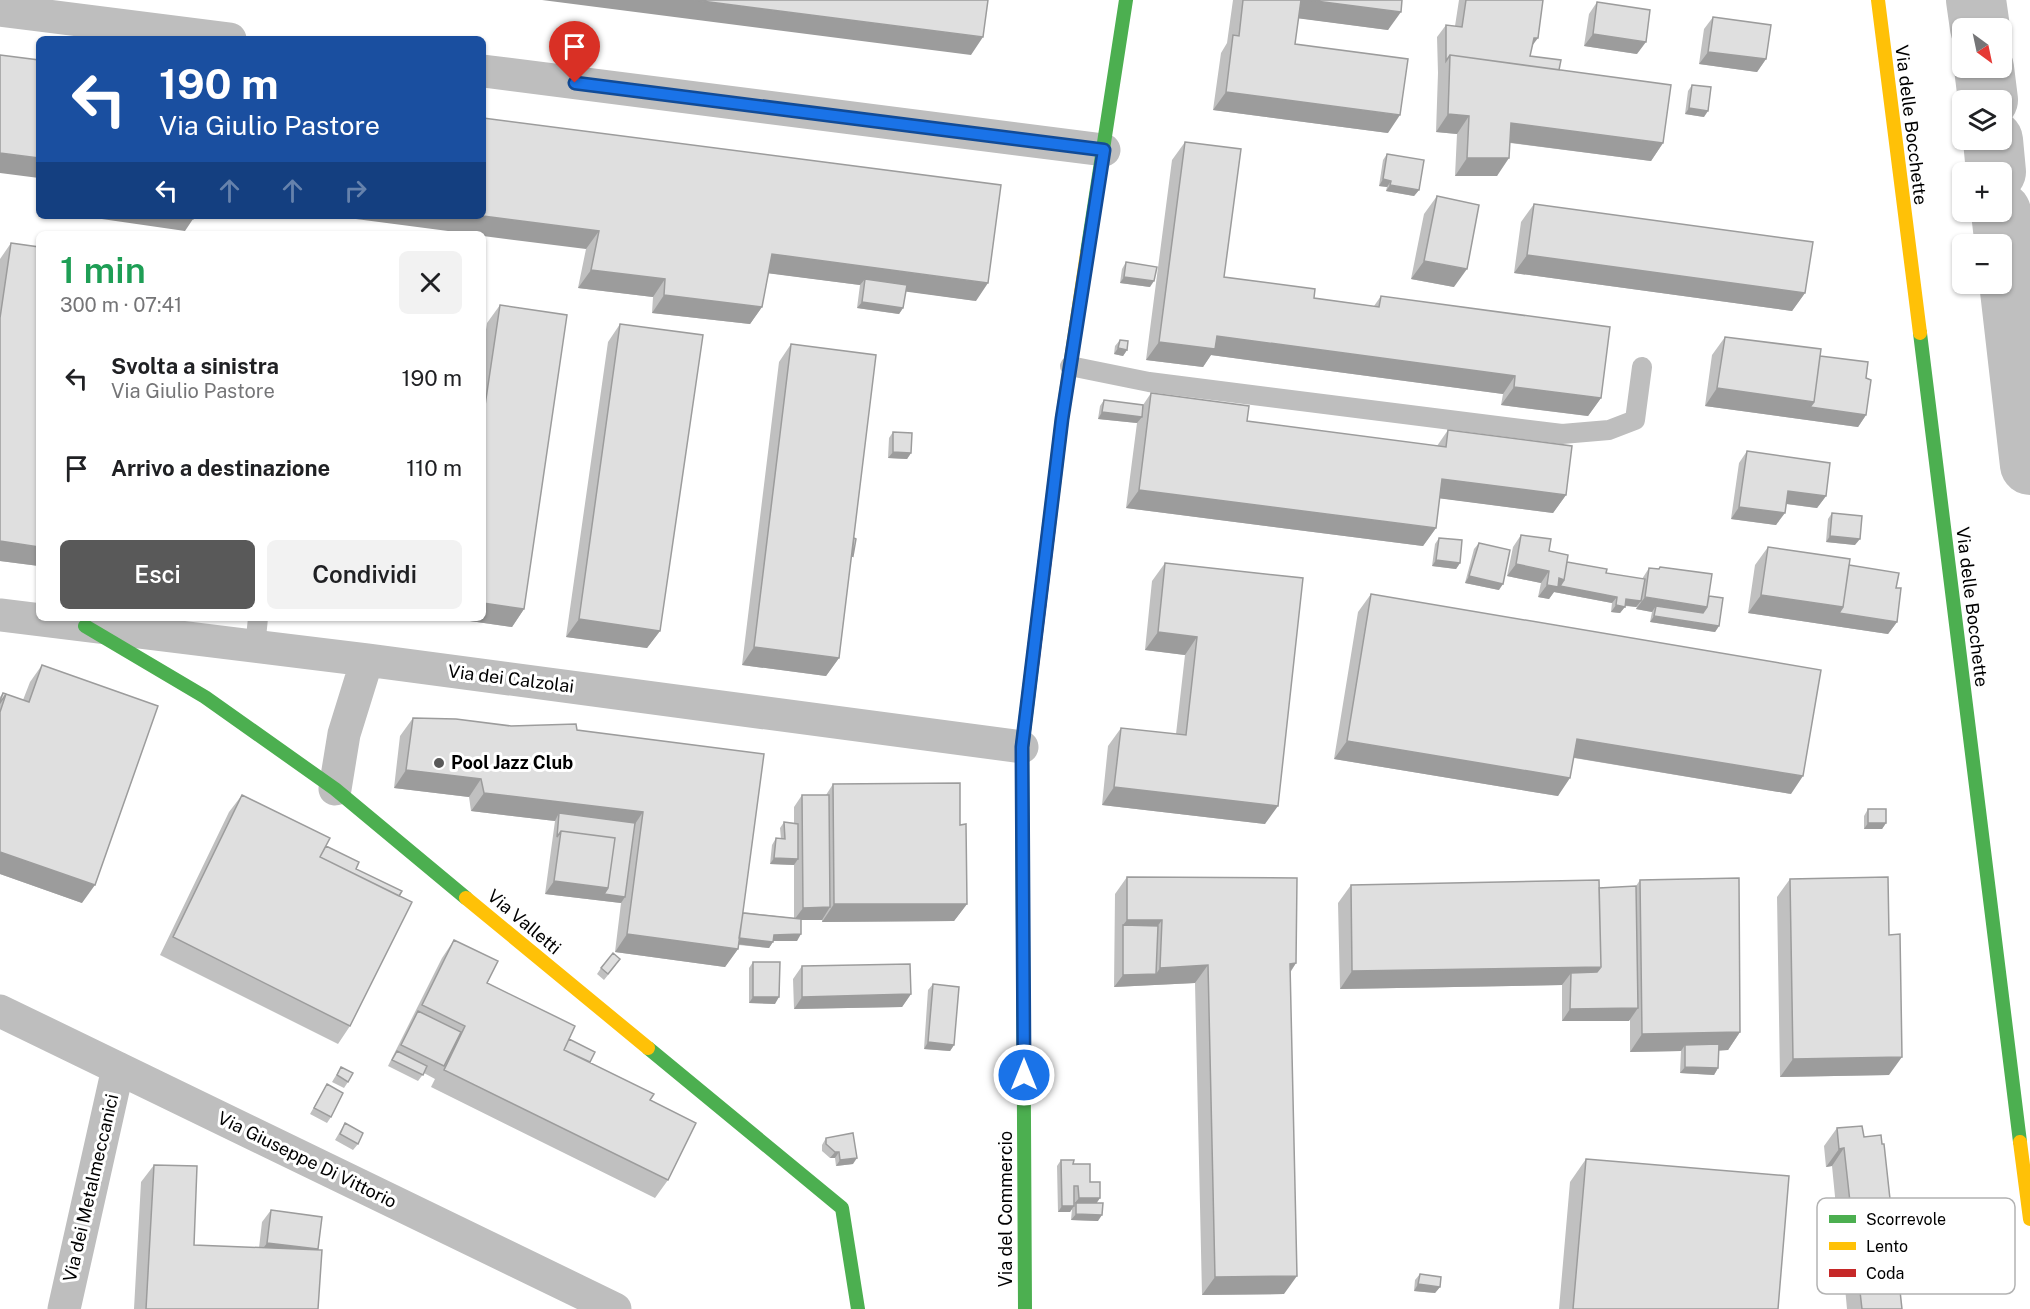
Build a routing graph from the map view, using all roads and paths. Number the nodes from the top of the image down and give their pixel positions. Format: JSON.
{"nodes":[{"id":1,"x":1126,"y":0,"type":"edge"},
{"id":2,"x":1878,"y":0,"type":"edge"},
{"id":3,"x":0,"y":10,"type":"edge"},
{"id":4,"x":206,"y":36,"type":"edge"},
{"id":5,"x":486,"y":71,"type":"edge"},
{"id":6,"x":1104,"y":150,"type":"junction"},
{"id":7,"x":1070,"y":366,"type":"junction"},
{"id":8,"x":1642,"y":367,"type":"dead end"},
{"id":9,"x":0,"y":615,"type":"edge"},
{"id":10,"x":36,"y":620,"type":"edge"},
{"id":11,"x":46,"y":621,"type":"edge"},
{"id":12,"x":85,"y":626,"type":"junction"},
{"id":13,"x":256,"y":632,"type":"edge"},
{"id":14,"x":367,"y":660,"type":"junction"},
{"id":15,"x":1022,"y":747,"type":"junction"},
{"id":16,"x":335,"y":789,"type":"junction"},
{"id":17,"x":0,"y":1011,"type":"edge"},
{"id":18,"x":118,"y":1068,"type":"junction"},
{"id":19,"x":2030,"y":1219,"type":"edge"},
{"id":20,"x":64,"y":1309,"type":"edge"},
{"id":21,"x":615,"y":1309,"type":"edge"},
{"id":22,"x":858,"y":1309,"type":"edge"},
{"id":23,"x":1025,"y":1309,"type":"edge"}],
"edges":[{"from":1,"to":6,"type":"street","name":"Via del Commercio"},
{"from":2,"to":19,"type":"street","name":"Via delle Bocchette"},
{"from":3,"to":4,"type":"street"},
{"from":5,"to":6,"type":"street"},
{"from":6,"to":7,"type":"street","name":"Via del Commercio"},
{"from":7,"to":8,"type":"lane"},
{"from":7,"to":15,"type":"street","name":"Via del Commercio"},
{"from":9,"to":10,"type":"street","name":"Via dei Calzolai"},
{"from":11,"to":12,"type":"street","name":"Via dei Calzolai"},
{"from":12,"to":13,"type":"street","name":"Via dei Calzolai"},
{"from":12,"to":16,"type":"street","name":"Via Valletti"},
{"from":13,"to":14,"type":"street","name":"Via dei Calzolai"},
{"from":14,"to":15,"type":"street","name":"Via dei Calzolai"},
{"from":14,"to":16,"type":"street"},
{"from":15,"to":23,"type":"street","name":"Via del Commercio"},
{"from":16,"to":22,"type":"street","name":"Via Valletti"},
{"from":17,"to":18,"type":"street","name":"Via Giuseppe Di Vittorio"},
{"from":18,"to":20,"type":"street","name":"Via dei Metalmeccanici"},
{"from":18,"to":21,"type":"street","name":"Via Giuseppe Di Vittorio"}]}
